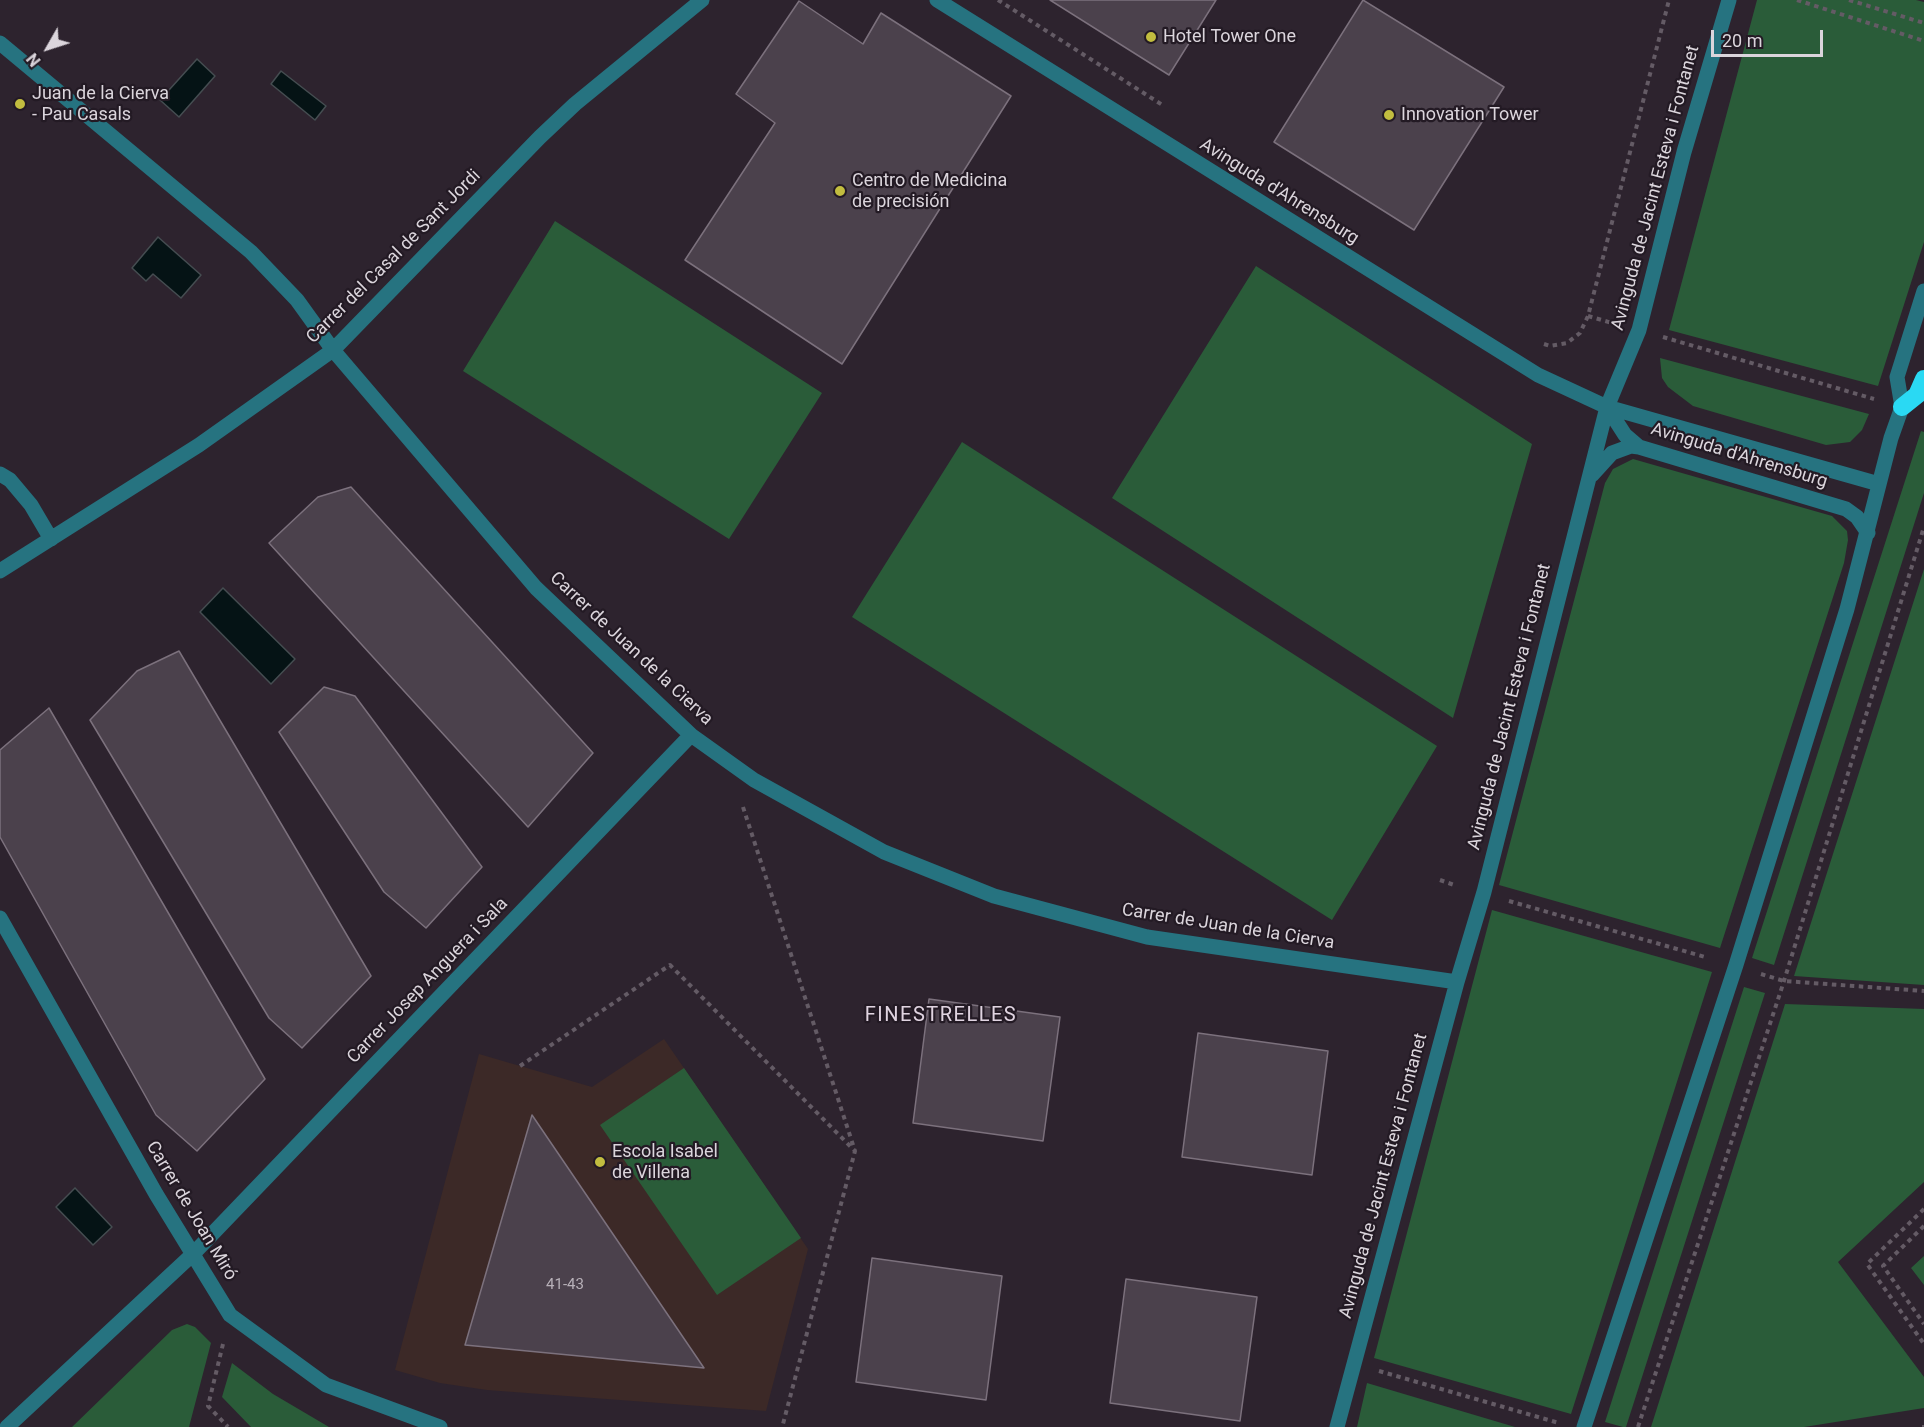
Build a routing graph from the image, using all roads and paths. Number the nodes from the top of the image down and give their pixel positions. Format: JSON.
{"nodes":[{"id":1,"x":702,"y":0,"type":"edge"},
{"id":2,"x":936,"y":0,"type":"edge"},
{"id":3,"x":1669,"y":0,"type":"edge"},
{"id":4,"x":1729,"y":0,"type":"edge"},
{"id":5,"x":1797,"y":0,"type":"edge"},
{"id":6,"x":1849,"y":0,"type":"edge"},
{"id":7,"x":1924,"y":23,"type":"edge"},
{"id":8,"x":1924,"y":41,"type":"edge"},
{"id":9,"x":0,"y":43,"type":"edge"},
{"id":10,"x":1924,"y":291,"type":"edge"},
{"id":11,"x":1588,"y":316,"type":"junction"},
{"id":12,"x":1639,"y":330,"type":"junction"},
{"id":13,"x":1540,"y":343,"type":"dead end"},
{"id":14,"x":333,"y":350,"type":"junction"},
{"id":15,"x":1924,"y":379,"type":"edge"},
{"id":16,"x":1607,"y":407,"type":"junction"},
{"id":17,"x":1902,"y":407,"type":"junction"},
{"id":18,"x":1639,"y":447,"type":"junction"},
{"id":19,"x":0,"y":474,"type":"edge"},
{"id":20,"x":1588,"y":480,"type":"junction"},
{"id":21,"x":1879,"y":484,"type":"junction"},
{"id":22,"x":1924,"y":527,"type":"edge"},
{"id":23,"x":1868,"y":533,"type":"junction"},
{"id":24,"x":51,"y":540,"type":"junction"},
{"id":25,"x":0,"y":571,"type":"edge"},
{"id":26,"x":691,"y":735,"type":"junction"},
{"id":27,"x":754,"y":780,"type":"junction"},
{"id":28,"x":1440,"y":880,"type":"dead end"},
{"id":29,"x":1460,"y":887,"type":"dead end"},
{"id":30,"x":1504,"y":900,"type":"dead end"},
{"id":31,"x":0,"y":918,"type":"edge"},
{"id":32,"x":1705,"y":957,"type":"dead end"},
{"id":33,"x":1750,"y":971,"type":"dead end"},
{"id":34,"x":1784,"y":981,"type":"junction"},
{"id":35,"x":1456,"y":982,"type":"junction"},
{"id":36,"x":1924,"y":991,"type":"edge"},
{"id":37,"x":520,"y":1066,"type":"dead end"},
{"id":38,"x":855,"y":1151,"type":"junction"},
{"id":39,"x":1924,"y":1209,"type":"edge"},
{"id":40,"x":1924,"y":1226,"type":"edge"},
{"id":41,"x":193,"y":1254,"type":"junction"},
{"id":42,"x":230,"y":1315,"type":"junction"},
{"id":43,"x":1924,"y":1324,"type":"edge"},
{"id":44,"x":1924,"y":1344,"type":"edge"},
{"id":45,"x":1369,"y":1368,"type":"dead end"},
{"id":46,"x":783,"y":1424,"type":"dead end"},
{"id":47,"x":1565,"y":1424,"type":"dead end"},
{"id":48,"x":7,"y":1427,"type":"edge"},
{"id":49,"x":228,"y":1427,"type":"edge"},
{"id":50,"x":440,"y":1427,"type":"edge"},
{"id":51,"x":1337,"y":1427,"type":"edge"},
{"id":52,"x":1584,"y":1427,"type":"edge"},
{"id":53,"x":1638,"y":1427,"type":"edge"}],
"edges":[{"from":1,"to":14,"type":"street","name":"Carrer del Casal de Sant Jordi"},
{"from":2,"to":16,"type":"street","name":"Avinguda d'Ahrensburg"},
{"from":3,"to":11,"type":"path"},
{"from":4,"to":12,"type":"street","name":"Avinguda de Jacint Esteva i Fontanet"},
{"from":5,"to":8,"type":"path"},
{"from":6,"to":7,"type":"path"},
{"from":9,"to":14,"type":"street"},
{"from":10,"to":17,"type":"street"},
{"from":11,"to":12,"type":"path"},
{"from":11,"to":13,"type":"path"},
{"from":12,"to":16,"type":"street","name":"Avinguda de Jacint Esteva i Fontanet"},
{"from":12,"to":17,"type":"path"},
{"from":14,"to":24,"type":"street","name":"Carrer del Casal de Sant Jordi"},
{"from":14,"to":26,"type":"street","name":"Carrer de Juan de la Cierva"},
{"from":15,"to":17,"type":"highway"},
{"from":16,"to":18,"type":"street","name":"Avinguda d'Ahrensburg"},
{"from":16,"to":20,"type":"street","name":"Avinguda de Jacint Esteva i Fontanet"},
{"from":16,"to":21,"type":"street","name":"Avinguda d'Ahrensburg"},
{"from":17,"to":21,"type":"street"},
{"from":18,"to":20,"type":"street"},
{"from":18,"to":23,"type":"street","name":"Avinguda d'Ahrensburg"},
{"from":19,"to":24,"type":"street"},
{"from":20,"to":35,"type":"street","name":"Avinguda de Jacint Esteva i Fontanet"},
{"from":21,"to":23,"type":"street"},
{"from":22,"to":34,"type":"path"},
{"from":23,"to":52,"type":"street"},
{"from":24,"to":25,"type":"street","name":"Carrer del Casal de Sant Jordi"},
{"from":26,"to":27,"type":"street","name":"Carrer de Juan de la Cierva"},
{"from":26,"to":41,"type":"street","name":"Carrer Josep Anguera i Sala"},
{"from":27,"to":35,"type":"street","name":"Carrer de Juan de la Cierva"},
{"from":27,"to":38,"type":"path"},
{"from":28,"to":29,"type":"path"},
{"from":30,"to":32,"type":"path"},
{"from":31,"to":41,"type":"street","name":"Carrer de Joan Miró"},
{"from":33,"to":34,"type":"path"},
{"from":34,"to":36,"type":"path"},
{"from":34,"to":53,"type":"path"},
{"from":35,"to":51,"type":"street","name":"Avinguda de Jacint Esteva i Fontanet"},
{"from":37,"to":38,"type":"path"},
{"from":38,"to":46,"type":"path"},
{"from":39,"to":44,"type":"path"},
{"from":40,"to":43,"type":"path"},
{"from":41,"to":42,"type":"street","name":"Carrer de Joan Miró"},
{"from":41,"to":48,"type":"street","name":"Carrer Josep Anguera i Sala"},
{"from":42,"to":49,"type":"path"},
{"from":42,"to":50,"type":"street","name":"Carrer de Joan Miró"},
{"from":45,"to":47,"type":"path"}]}
